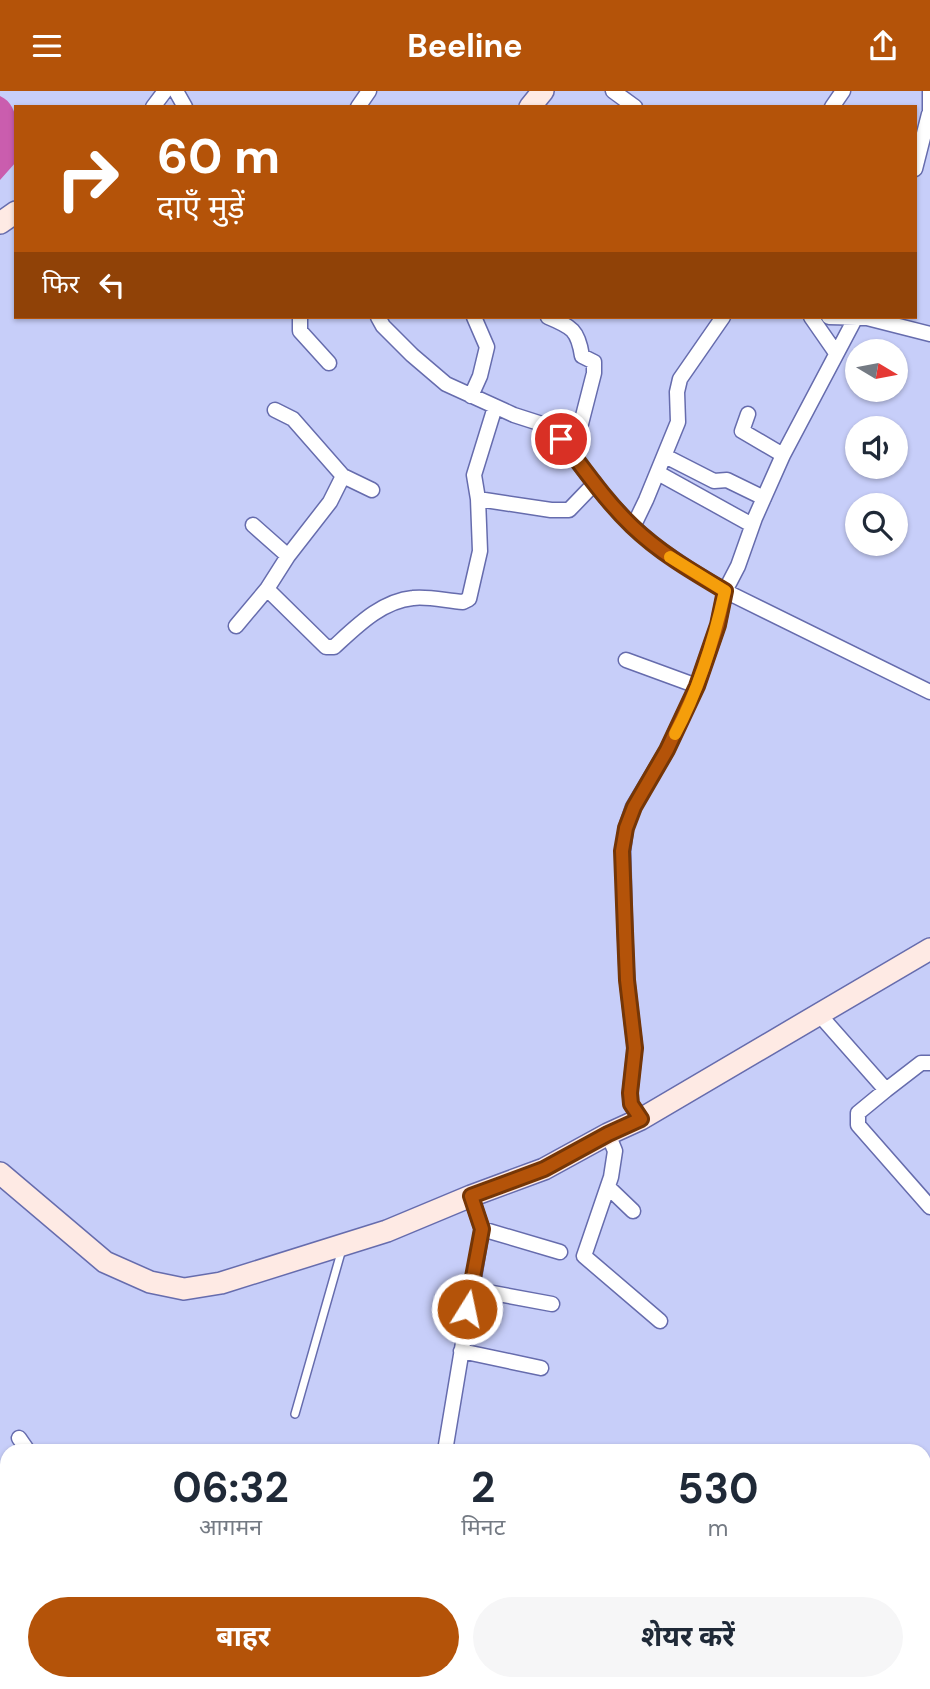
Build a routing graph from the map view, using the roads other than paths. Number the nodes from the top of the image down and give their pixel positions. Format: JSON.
{"nodes":[{"id":1,"x":543,"y":91,"type":"edge"},
{"id":2,"x":613,"y":91,"type":"edge"},
{"id":3,"x":930,"y":91,"type":"edge"},
{"id":4,"x":532,"y":105,"type":"edge"},
{"id":5,"x":632,"y":105,"type":"edge"},
{"id":6,"x":929,"y":114,"type":"edge"},
{"id":7,"x":930,"y":133,"type":"edge"},
{"id":8,"x":917,"y":161,"type":"edge"},
{"id":9,"x":300,"y":319,"type":"edge"},
{"id":10,"x":379,"y":319,"type":"edge"},
{"id":11,"x":475,"y":319,"type":"edge"},
{"id":12,"x":552,"y":319,"type":"edge"},
{"id":13,"x":722,"y":319,"type":"edge"},
{"id":14,"x":812,"y":319,"type":"edge"},
{"id":15,"x":854,"y":319,"type":"edge"},
{"id":16,"x":867,"y":319,"type":"edge"},
{"id":17,"x":930,"y":334,"type":"edge"},
{"id":18,"x":836,"y":353,"type":"junction"},
{"id":19,"x":329,"y":363,"type":"dead end"},
{"id":20,"x":471,"y":396,"type":"junction"},
{"id":21,"x":495,"y":407,"type":"junction"},
{"id":22,"x":275,"y":410,"type":"dead end"},
{"id":23,"x":748,"y":414,"type":"dead end"},
{"id":24,"x":783,"y":455,"type":"junction"},
{"id":25,"x":573,"y":456,"type":"junction"},
{"id":26,"x":665,"y":456,"type":"junction"},
{"id":27,"x":658,"y":473,"type":"junction"},
{"id":28,"x":342,"y":476,"type":"junction"},
{"id":29,"x":594,"y":483,"type":"junction"},
{"id":30,"x":372,"y":490,"type":"dead end"},
{"id":31,"x":764,"y":498,"type":"junction"},
{"id":32,"x":478,"y":499,"type":"junction"},
{"id":33,"x":253,"y":525,"type":"dead end"},
{"id":34,"x":752,"y":525,"type":"junction"},
{"id":35,"x":633,"y":527,"type":"junction"},
{"id":36,"x":288,"y":556,"type":"junction"},
{"id":37,"x":267,"y":589,"type":"junction"},
{"id":38,"x":725,"y":591,"type":"junction"},
{"id":39,"x":236,"y":626,"type":"dead end"},
{"id":40,"x":626,"y":660,"type":"dead end"},
{"id":41,"x":697,"y":686,"type":"junction"},
{"id":42,"x":930,"y":692,"type":"edge"},
{"id":43,"x":928,"y":954,"type":"edge"},
{"id":44,"x":818,"y":1013,"type":"junction"},
{"id":45,"x":930,"y":1063,"type":"edge"},
{"id":46,"x":886,"y":1090,"type":"junction"},
{"id":47,"x":641,"y":1119,"type":"junction"},
{"id":48,"x":608,"y":1134,"type":"junction"},
{"id":49,"x":0,"y":1173,"type":"edge"},
{"id":50,"x":608,"y":1187,"type":"junction"},
{"id":51,"x":471,"y":1196,"type":"junction"},
{"id":52,"x":930,"y":1207,"type":"edge"},
{"id":53,"x":634,"y":1211,"type":"dead end"},
{"id":54,"x":482,"y":1229,"type":"junction"},
{"id":55,"x":343,"y":1245,"type":"junction"},
{"id":56,"x":560,"y":1252,"type":"dead end"},
{"id":57,"x":471,"y":1289,"type":"junction"},
{"id":58,"x":552,"y":1304,"type":"dead end"},
{"id":59,"x":660,"y":1321,"type":"dead end"},
{"id":60,"x":461,"y":1351,"type":"junction"},
{"id":61,"x":541,"y":1368,"type":"dead end"},
{"id":62,"x":295,"y":1414,"type":"dead end"},
{"id":63,"x":19,"y":1438,"type":"dead end"},
{"id":64,"x":23,"y":1444,"type":"edge"},
{"id":65,"x":446,"y":1444,"type":"edge"}],
"edges":[{"from":1,"to":4,"type":"main road"},
{"from":2,"to":5,"type":"street"},
{"from":3,"to":6,"type":"street"},
{"from":6,"to":7,"type":"street"},
{"from":6,"to":8,"type":"street"},
{"from":9,"to":19,"type":"street"},
{"from":10,"to":20,"type":"street"},
{"from":11,"to":20,"type":"street"},
{"from":12,"to":25,"type":"street"},
{"from":13,"to":26,"type":"street"},
{"from":14,"to":18,"type":"street"},
{"from":15,"to":18,"type":"street"},
{"from":16,"to":17,"type":"street"},
{"from":18,"to":24,"type":"street"},
{"from":20,"to":21,"type":"street"},
{"from":21,"to":25,"type":"street"},
{"from":21,"to":32,"type":"street"},
{"from":22,"to":28,"type":"street"},
{"from":23,"to":24,"type":"street"},
{"from":24,"to":31,"type":"street"},
{"from":25,"to":29,"type":"street"},
{"from":26,"to":27,"type":"street"},
{"from":26,"to":31,"type":"street"},
{"from":27,"to":34,"type":"street"},
{"from":27,"to":35,"type":"street"},
{"from":28,"to":30,"type":"street"},
{"from":28,"to":36,"type":"street"},
{"from":29,"to":32,"type":"street"},
{"from":29,"to":35,"type":"street"},
{"from":31,"to":34,"type":"street"},
{"from":32,"to":37,"type":"street"},
{"from":33,"to":36,"type":"street"},
{"from":34,"to":38,"type":"street"},
{"from":35,"to":38,"type":"street"},
{"from":36,"to":37,"type":"street"},
{"from":37,"to":39,"type":"street"},
{"from":38,"to":41,"type":"street"},
{"from":38,"to":42,"type":"street"},
{"from":40,"to":41,"type":"street"},
{"from":41,"to":47,"type":"street"},
{"from":43,"to":44,"type":"main road"},
{"from":44,"to":46,"type":"street"},
{"from":44,"to":47,"type":"main road"},
{"from":45,"to":46,"type":"street"},
{"from":46,"to":52,"type":"street"},
{"from":47,"to":48,"type":"main road"},
{"from":48,"to":50,"type":"street"},
{"from":48,"to":51,"type":"main road"},
{"from":49,"to":55,"type":"main road"},
{"from":50,"to":53,"type":"street"},
{"from":50,"to":59,"type":"street"},
{"from":51,"to":54,"type":"street"},
{"from":51,"to":55,"type":"main road"},
{"from":54,"to":56,"type":"street"},
{"from":54,"to":57,"type":"street"},
{"from":55,"to":62,"type":"lane"},
{"from":57,"to":58,"type":"street"},
{"from":57,"to":60,"type":"street"},
{"from":60,"to":61,"type":"street"},
{"from":60,"to":65,"type":"street"},
{"from":63,"to":64,"type":"street"}]}
